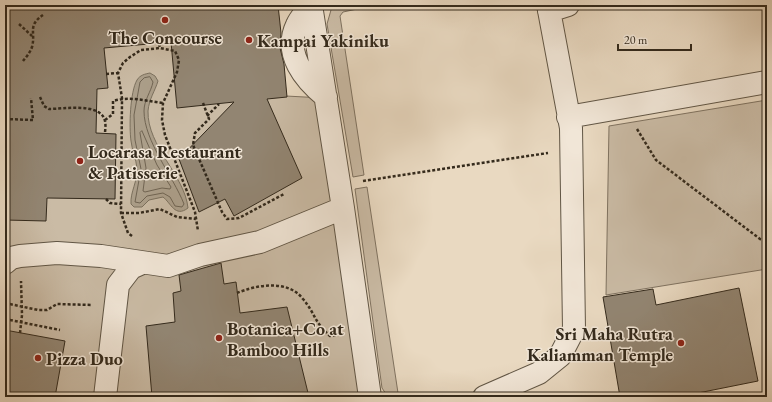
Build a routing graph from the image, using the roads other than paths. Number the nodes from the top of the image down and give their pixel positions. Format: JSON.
{"nodes":[{"id":1,"x":311,"y":5,"type":"edge"},
{"id":2,"x":555,"y":7,"type":"edge"},
{"id":3,"x":767,"y":82,"type":"edge"},
{"id":4,"x":568,"y":117,"type":"junction"},
{"id":5,"x":343,"y":208,"type":"junction"},
{"id":6,"x":101,"y":256,"type":"junction"},
{"id":7,"x":5,"y":263,"type":"edge"},
{"id":8,"x":142,"y":263,"type":"junction"},
{"id":9,"x":118,"y":285,"type":"junction"},
{"id":10,"x":104,"y":397,"type":"edge"},
{"id":11,"x":370,"y":397,"type":"edge"},
{"id":12,"x":484,"y":397,"type":"edge"}],
"edges":[{"from":1,"to":5,"type":"lane"},
{"from":2,"to":4,"type":"lane"},
{"from":3,"to":4,"type":"lane"},
{"from":4,"to":12,"type":"lane"},
{"from":5,"to":8,"type":"lane"},
{"from":5,"to":11,"type":"lane"},
{"from":6,"to":7,"type":"lane"},
{"from":6,"to":8,"type":"lane"},
{"from":6,"to":9,"type":"lane"},
{"from":8,"to":9,"type":"lane"},
{"from":9,"to":10,"type":"lane"}]}
